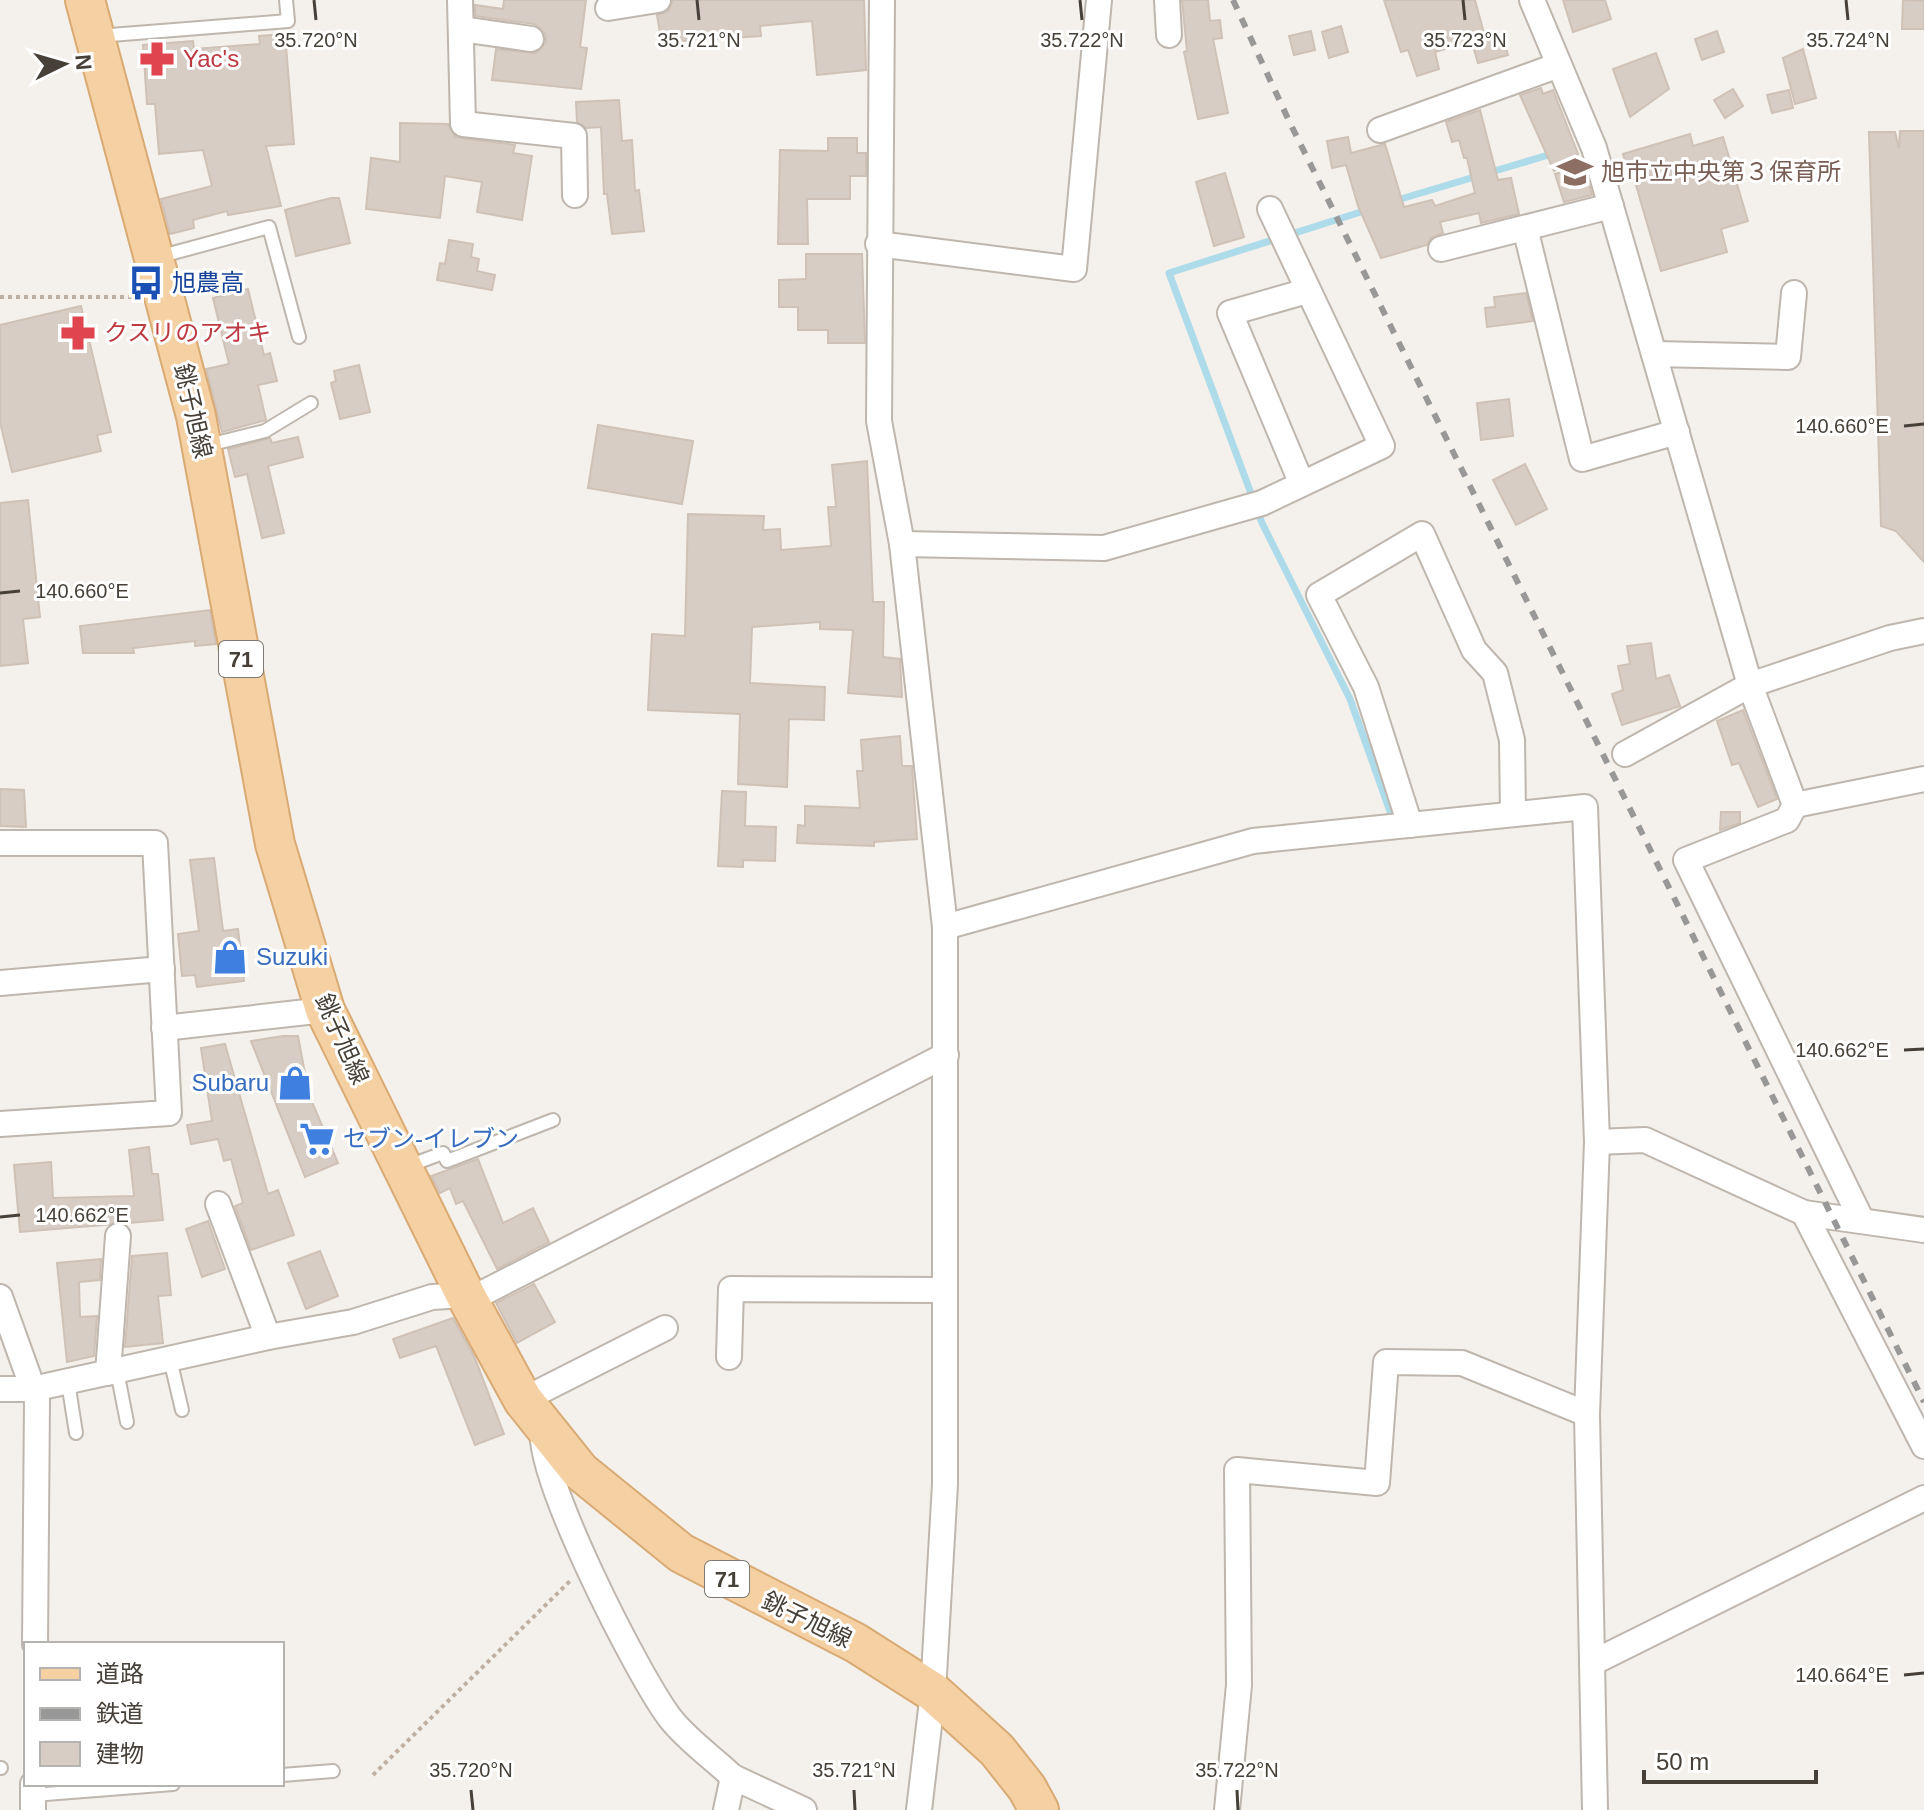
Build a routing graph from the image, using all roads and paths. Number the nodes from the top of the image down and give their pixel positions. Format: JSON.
{"nodes":[{"id":1,"x":85,"y":0,"type":"edge"},
{"id":2,"x":286,"y":0,"type":"edge"},
{"id":3,"x":460,"y":0,"type":"edge"},
{"id":4,"x":658,"y":0,"type":"edge"},
{"id":5,"x":882,"y":0,"type":"edge"},
{"id":6,"x":1099,"y":0,"type":"edge"},
{"id":7,"x":1167,"y":0,"type":"edge"},
{"id":8,"x":1532,"y":0,"type":"edge"},
{"id":9,"x":608,"y":8,"type":"dead end"},
{"id":10,"x":148,"y":17,"type":"dead end"},
{"id":11,"x":461,"y":29,"type":"junction"},
{"id":12,"x":151,"y":32,"type":"junction"},
{"id":13,"x":1169,"y":35,"type":"dead end"},
{"id":14,"x":95,"y":37,"type":"junction"},
{"id":15,"x":531,"y":39,"type":"dead end"},
{"id":16,"x":1559,"y":65,"type":"junction"},
{"id":17,"x":1380,"y":130,"type":"dead end"},
{"id":18,"x":575,"y":195,"type":"dead end"},
{"id":19,"x":1611,"y":206,"type":"junction"},
{"id":20,"x":1270,"y":209,"type":"dead end"},
{"id":21,"x":1525,"y":228,"type":"junction"},
{"id":22,"x":878,"y":244,"type":"junction"},
{"id":23,"x":1441,"y":249,"type":"dead end"},
{"id":24,"x":155,"y":258,"type":"junction"},
{"id":25,"x":1307,"y":291,"type":"junction"},
{"id":26,"x":1794,"y":293,"type":"dead end"},
{"id":27,"x":0,"y":297,"type":"edge"},
{"id":28,"x":166,"y":297,"type":"junction"},
{"id":29,"x":299,"y":337,"type":"dead end"},
{"id":30,"x":1654,"y":354,"type":"junction"},
{"id":31,"x":311,"y":403,"type":"dead end"},
{"id":32,"x":1677,"y":432,"type":"junction"},
{"id":33,"x":202,"y":447,"type":"junction"},
{"id":34,"x":1301,"y":482,"type":"junction"},
{"id":35,"x":902,"y":544,"type":"junction"},
{"id":36,"x":1924,"y":631,"type":"edge"},
{"id":37,"x":1750,"y":685,"type":"junction"},
{"id":38,"x":1625,"y":754,"type":"dead end"},
{"id":39,"x":1924,"y":779,"type":"edge"},
{"id":40,"x":1795,"y":805,"type":"junction"},
{"id":41,"x":1513,"y":814,"type":"junction"},
{"id":42,"x":1410,"y":825,"type":"junction"},
{"id":43,"x":0,"y":843,"type":"edge"},
{"id":44,"x":945,"y":927,"type":"junction"},
{"id":45,"x":162,"y":969,"type":"junction"},
{"id":46,"x":0,"y":983,"type":"edge"},
{"id":47,"x":325,"y":1010,"type":"junction"},
{"id":48,"x":164,"y":1028,"type":"junction"},
{"id":49,"x":946,"y":1055,"type":"junction"},
{"id":50,"x":553,"y":1120,"type":"dead end"},
{"id":51,"x":0,"y":1124,"type":"edge"},
{"id":52,"x":1597,"y":1142,"type":"junction"},
{"id":53,"x":403,"y":1168,"type":"junction"},
{"id":54,"x":218,"y":1204,"type":"dead end"},
{"id":55,"x":1804,"y":1213,"type":"junction"},
{"id":56,"x":1862,"y":1221,"type":"junction"},
{"id":57,"x":1924,"y":1230,"type":"edge"},
{"id":58,"x":118,"y":1236,"type":"dead end"},
{"id":59,"x":945,"y":1290,"type":"junction"},
{"id":60,"x":465,"y":1294,"type":"junction"},
{"id":61,"x":0,"y":1297,"type":"edge"},
{"id":62,"x":665,"y":1328,"type":"dead end"},
{"id":63,"x":268,"y":1337,"type":"junction"},
{"id":64,"x":729,"y":1357,"type":"dead end"},
{"id":65,"x":170,"y":1359,"type":"junction"},
{"id":66,"x":112,"y":1372,"type":"junction"},
{"id":67,"x":68,"y":1382,"type":"junction"},
{"id":68,"x":0,"y":1389,"type":"edge"},
{"id":69,"x":33,"y":1389,"type":"junction"},
{"id":70,"x":182,"y":1410,"type":"dead end"},
{"id":71,"x":533,"y":1414,"type":"junction"},
{"id":72,"x":1587,"y":1414,"type":"junction"},
{"id":73,"x":127,"y":1422,"type":"dead end"},
{"id":74,"x":76,"y":1433,"type":"dead end"},
{"id":75,"x":1924,"y":1446,"type":"edge"},
{"id":76,"x":1924,"y":1498,"type":"edge"},
{"id":77,"x":587,"y":1564,"type":"junction"},
{"id":78,"x":35,"y":1642,"type":"edge"},
{"id":79,"x":1592,"y":1663,"type":"junction"},
{"id":80,"x":933,"y":1692,"type":"junction"},
{"id":81,"x":333,"y":1771,"type":"dead end"},
{"id":82,"x":284,"y":1775,"type":"edge"},
{"id":83,"x":373,"y":1775,"type":"dead end"},
{"id":84,"x":733,"y":1777,"type":"junction"},
{"id":85,"x":150,"y":1786,"type":"edge"},
{"id":86,"x":33,"y":1796,"type":"edge"},
{"id":87,"x":726,"y":1810,"type":"edge"},
{"id":88,"x":804,"y":1810,"type":"edge"},
{"id":89,"x":919,"y":1810,"type":"edge"},
{"id":90,"x":1039,"y":1810,"type":"edge"},
{"id":91,"x":1227,"y":1810,"type":"edge"},
{"id":92,"x":1595,"y":1810,"type":"edge"}],
"edges":[{"from":1,"to":14,"type":"main road","name":"銚子旭線","number":"71"},
{"from":2,"to":12,"type":"lane"},
{"from":3,"to":11,"type":"street"},
{"from":4,"to":9,"type":"street"},
{"from":5,"to":22,"type":"street"},
{"from":6,"to":22,"type":"street"},
{"from":7,"to":13,"type":"street"},
{"from":8,"to":16,"type":"street"},
{"from":10,"to":12,"type":"lane"},
{"from":11,"to":15,"type":"street"},
{"from":11,"to":18,"type":"street"},
{"from":12,"to":14,"type":"lane"},
{"from":14,"to":24,"type":"main road","name":"銚子旭線","number":"71"},
{"from":16,"to":17,"type":"street"},
{"from":16,"to":19,"type":"street"},
{"from":19,"to":21,"type":"street"},
{"from":19,"to":30,"type":"street"},
{"from":20,"to":25,"type":"street"},
{"from":21,"to":23,"type":"street"},
{"from":21,"to":32,"type":"street"},
{"from":22,"to":35,"type":"street"},
{"from":24,"to":28,"type":"main road","name":"銚子旭線","number":"71"},
{"from":24,"to":29,"type":"lane"},
{"from":25,"to":34,"type":"street"},
{"from":25,"to":34,"type":"street"},
{"from":26,"to":30,"type":"street"},
{"from":27,"to":28,"type":"path"},
{"from":28,"to":33,"type":"main road","name":"銚子旭線","number":"71"},
{"from":30,"to":32,"type":"street"},
{"from":31,"to":33,"type":"lane"},
{"from":32,"to":37,"type":"street"},
{"from":33,"to":47,"type":"main road","name":"銚子旭線","number":"71"},
{"from":34,"to":35,"type":"street"},
{"from":35,"to":44,"type":"street"},
{"from":36,"to":37,"type":"street"},
{"from":37,"to":38,"type":"street"},
{"from":37,"to":40,"type":"street"},
{"from":39,"to":40,"type":"street"},
{"from":40,"to":56,"type":"street"},
{"from":41,"to":42,"type":"street"},
{"from":41,"to":42,"type":"street"},
{"from":41,"to":52,"type":"street"},
{"from":42,"to":44,"type":"street"},
{"from":43,"to":45,"type":"street"},
{"from":44,"to":49,"type":"street"},
{"from":45,"to":46,"type":"street"},
{"from":45,"to":48,"type":"street"},
{"from":47,"to":48,"type":"street"},
{"from":47,"to":53,"type":"main road","name":"銚子旭線","number":"71"},
{"from":48,"to":51,"type":"street"},
{"from":49,"to":59,"type":"street"},
{"from":49,"to":60,"type":"street"},
{"from":50,"to":53,"type":"lane"},
{"from":52,"to":55,"type":"street"},
{"from":52,"to":72,"type":"street"},
{"from":53,"to":60,"type":"main road","name":"銚子旭線","number":"71"},
{"from":54,"to":63,"type":"street"},
{"from":55,"to":56,"type":"street"},
{"from":55,"to":75,"type":"street"},
{"from":56,"to":57,"type":"street"},
{"from":58,"to":66,"type":"street"},
{"from":59,"to":64,"type":"street"},
{"from":59,"to":80,"type":"street"},
{"from":60,"to":63,"type":"street"},
{"from":60,"to":71,"type":"main road","name":"銚子旭線","number":"71"},
{"from":61,"to":69,"type":"street"},
{"from":62,"to":71,"type":"street"},
{"from":63,"to":65,"type":"street"},
{"from":65,"to":66,"type":"street"},
{"from":65,"to":70,"type":"lane"},
{"from":66,"to":67,"type":"street"},
{"from":66,"to":73,"type":"lane"},
{"from":67,"to":69,"type":"street"},
{"from":67,"to":74,"type":"lane"},
{"from":68,"to":69,"type":"street"},
{"from":69,"to":78,"type":"street"},
{"from":71,"to":77,"type":"street"},
{"from":71,"to":80,"type":"main road","name":"銚子旭線","number":"71"},
{"from":72,"to":79,"type":"street"},
{"from":72,"to":91,"type":"street"},
{"from":76,"to":79,"type":"street"},
{"from":77,"to":83,"type":"path"},
{"from":77,"to":84,"type":"street"},
{"from":79,"to":92,"type":"street"},
{"from":80,"to":89,"type":"street"},
{"from":80,"to":90,"type":"main road","name":"銚子旭線","number":"71"},
{"from":81,"to":82,"type":"lane"},
{"from":84,"to":87,"type":"street"},
{"from":84,"to":88,"type":"street"},
{"from":85,"to":86,"type":"lane"}]}
